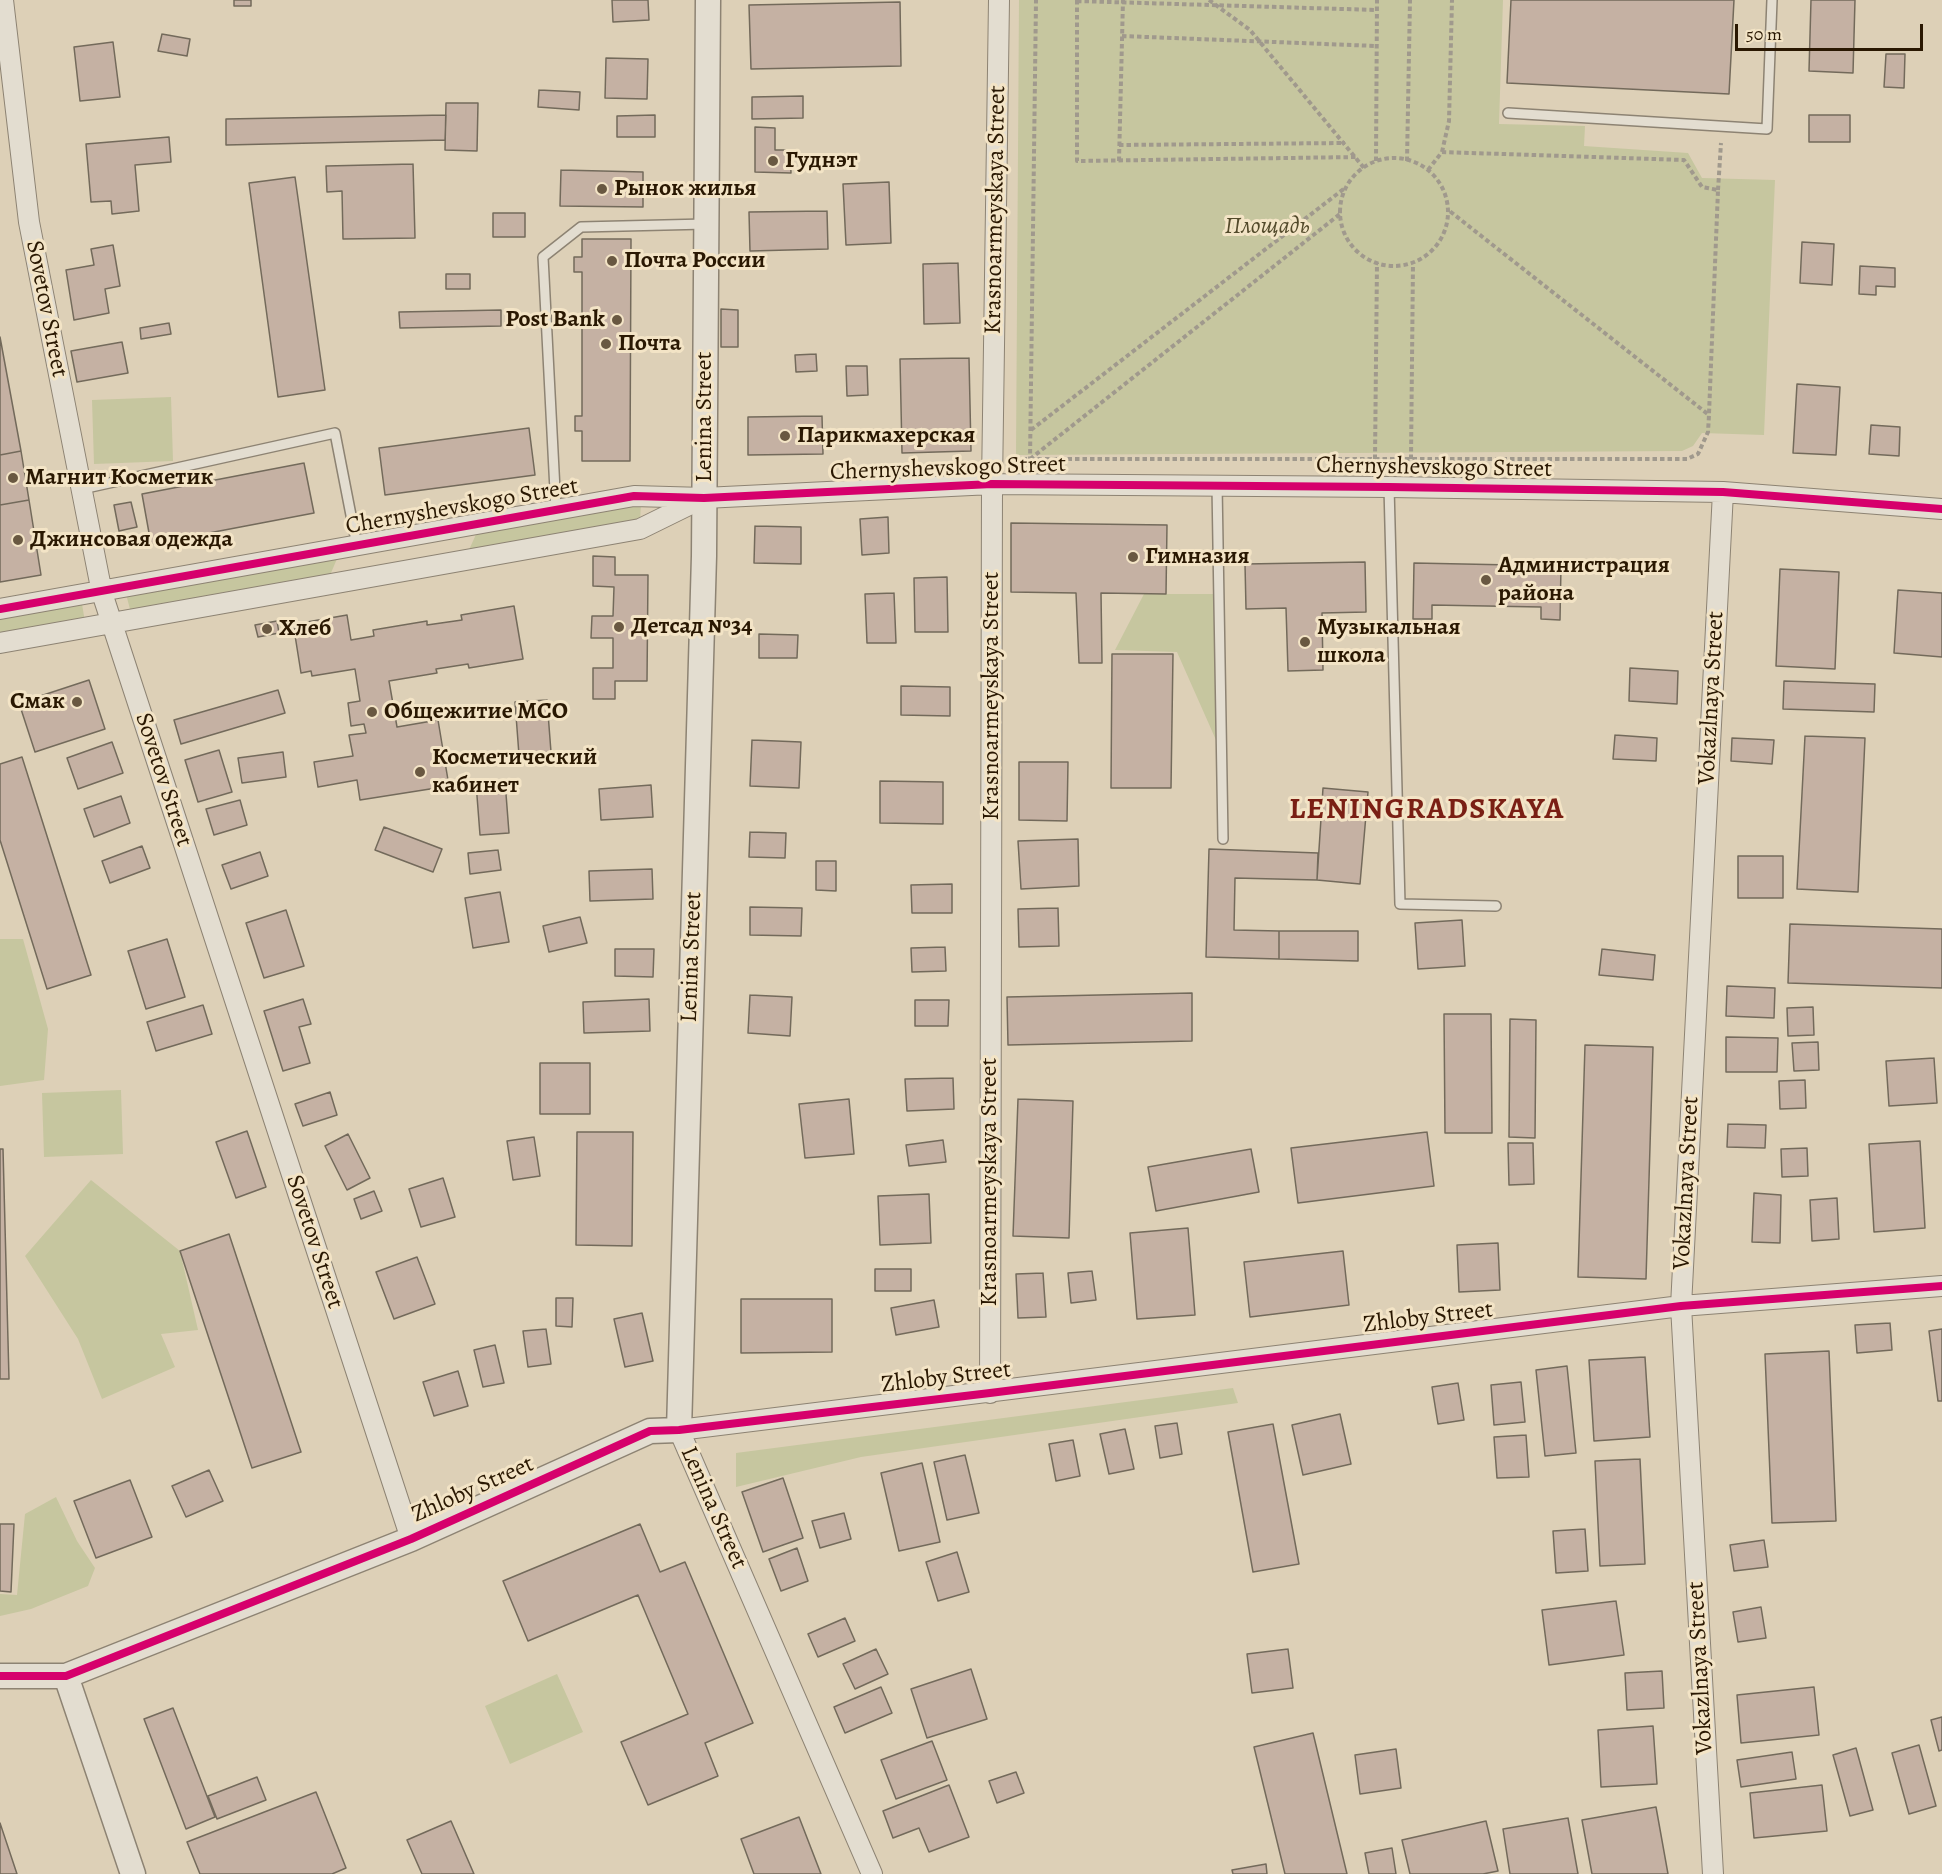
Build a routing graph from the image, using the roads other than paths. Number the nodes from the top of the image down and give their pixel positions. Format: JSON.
{"nodes":[{"id":1,"x":3,"y":0,"type":"edge"},
{"id":2,"x":708,"y":0,"type":"edge"},
{"id":3,"x":999,"y":0,"type":"edge"},
{"id":4,"x":1772,"y":0,"type":"edge"},
{"id":5,"x":1508,"y":113,"type":"dead end"},
{"id":6,"x":706,"y":224,"type":"junction"},
{"id":7,"x":992,"y":483,"type":"junction"},
{"id":8,"x":1216,"y":485,"type":"junction"},
{"id":9,"x":1389,"y":487,"type":"junction"},
{"id":10,"x":80,"y":489,"type":"junction"},
{"id":11,"x":1723,"y":492,"type":"junction"},
{"id":12,"x":704,"y":498,"type":"junction"},
{"id":13,"x":1942,"y":509,"type":"edge"},
{"id":14,"x":556,"y":510,"type":"junction"},
{"id":15,"x":357,"y":546,"type":"junction"},
{"id":16,"x":102,"y":593,"type":"junction"},
{"id":17,"x":0,"y":609,"type":"edge"},
{"id":18,"x":112,"y":624,"type":"junction"},
{"id":19,"x":0,"y":643,"type":"edge"},
{"id":20,"x":1223,"y":839,"type":"dead end"},
{"id":21,"x":1496,"y":906,"type":"dead end"},
{"id":22,"x":1942,"y":1286,"type":"edge"},
{"id":23,"x":1681,"y":1306,"type":"junction"},
{"id":24,"x":990,"y":1393,"type":"junction"},
{"id":25,"x":679,"y":1430,"type":"junction"},
{"id":26,"x":411,"y":1539,"type":"junction"},
{"id":27,"x":0,"y":1676,"type":"edge"},
{"id":28,"x":66,"y":1676,"type":"junction"},
{"id":29,"x":133,"y":1874,"type":"edge"},
{"id":30,"x":872,"y":1874,"type":"edge"},
{"id":31,"x":1713,"y":1874,"type":"edge"}],
"edges":[{"from":1,"to":10,"type":"street","name":"Sovetov Street"},
{"from":2,"to":6,"type":"street","name":"Lenina Street"},
{"from":3,"to":7,"type":"street","name":"Krasnoarmeyskaya Street"},
{"from":4,"to":5,"type":"lane"},
{"from":6,"to":12,"type":"street","name":"Lenina Street"},
{"from":6,"to":14,"type":"lane"},
{"from":7,"to":8,"type":"street","name":"Chernyshevskogo Street"},
{"from":7,"to":12,"type":"street","name":"Chernyshevskogo Street"},
{"from":7,"to":24,"type":"street","name":"Krasnoarmeyskaya Street"},
{"from":8,"to":9,"type":"street","name":"Chernyshevskogo Street"},
{"from":8,"to":20,"type":"lane"},
{"from":9,"to":11,"type":"street","name":"Chernyshevskogo Street"},
{"from":9,"to":21,"type":"lane"},
{"from":10,"to":15,"type":"lane"},
{"from":10,"to":16,"type":"street","name":"Sovetov Street"},
{"from":11,"to":13,"type":"street","name":"Chernyshevskogo Street"},
{"from":11,"to":23,"type":"street","name":"Vokazlnaya Street"},
{"from":12,"to":14,"type":"street","name":"Chernyshevskogo Street"},
{"from":12,"to":18,"type":"street","name":"Chernyshevskogo Street"},
{"from":12,"to":25,"type":"street","name":"Lenina Street"},
{"from":14,"to":15,"type":"street","name":"Chernyshevskogo Street"},
{"from":15,"to":16,"type":"street","name":"Chernyshevskogo Street"},
{"from":16,"to":17,"type":"street","name":"Chernyshevskogo Street"},
{"from":16,"to":18,"type":"street","name":"Sovetov Street"},
{"from":18,"to":19,"type":"street","name":"Chernyshevskogo Street"},
{"from":18,"to":26,"type":"street","name":"Sovetov Street"},
{"from":22,"to":23,"type":"street","name":"Zhloby Street"},
{"from":23,"to":24,"type":"street","name":"Zhloby Street"},
{"from":23,"to":31,"type":"street","name":"Vokazlnaya Street"},
{"from":24,"to":25,"type":"street","name":"Zhloby Street"},
{"from":25,"to":26,"type":"street","name":"Zhloby Street"},
{"from":25,"to":30,"type":"street","name":"Lenina Street"},
{"from":26,"to":28,"type":"street","name":"Zhloby Street"},
{"from":27,"to":28,"type":"street","name":"Zhloby Street"},
{"from":28,"to":29,"type":"street"}]}
